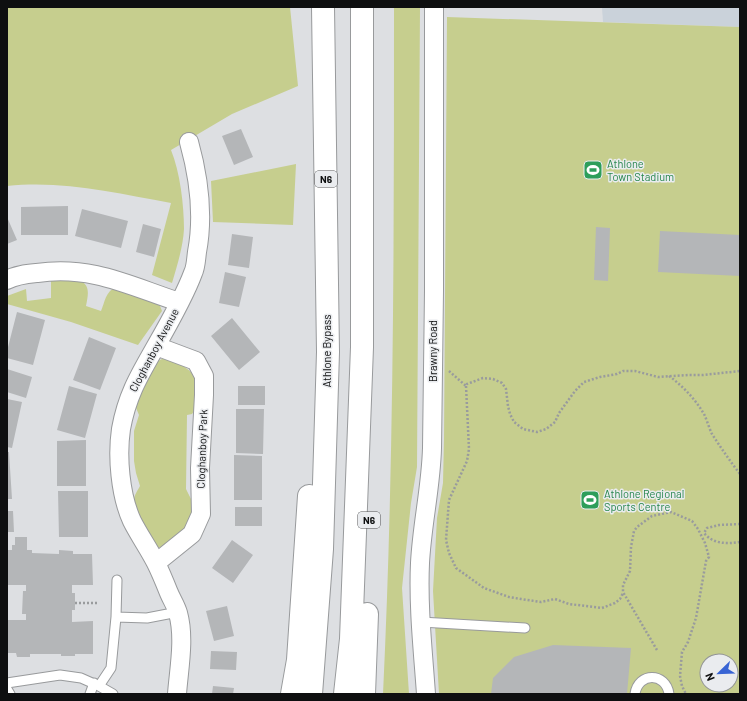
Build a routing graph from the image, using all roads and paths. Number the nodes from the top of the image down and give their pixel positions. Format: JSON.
{"nodes":[{"id":1,"x":323,"y":7,"type":"edge"},
{"id":2,"x":362,"y":7,"type":"edge"},
{"id":3,"x":434,"y":7,"type":"edge"},
{"id":4,"x":189,"y":142,"type":"dead end"},
{"id":5,"x":7,"y":280,"type":"edge"},
{"id":6,"x":180,"y":302,"type":"junction"},
{"id":7,"x":156,"y":346,"type":"junction"},
{"id":8,"x":362,"y":347,"type":"junction"},
{"id":9,"x":328,"y":352,"type":"junction"},
{"id":10,"x":433,"y":358,"type":"junction"},
{"id":11,"x":740,"y":371,"type":"edge"},
{"id":12,"x":669,"y":376,"type":"junction"},
{"id":13,"x":466,"y":386,"type":"junction"},
{"id":14,"x":740,"y":474,"type":"edge"},
{"id":15,"x":740,"y":524,"type":"edge"},
{"id":16,"x":740,"y":542,"type":"edge"},
{"id":17,"x":156,"y":563,"type":"junction"},
{"id":18,"x":117,"y":580,"type":"dead end"},
{"id":19,"x":623,"y":592,"type":"junction"},
{"id":20,"x":75,"y":603,"type":"dead end"},
{"id":21,"x":97,"y":603,"type":"dead end"},
{"id":22,"x":178,"y":612,"type":"junction"},
{"id":23,"x":116,"y":617,"type":"junction"},
{"id":24,"x":421,"y":622,"type":"junction"},
{"id":25,"x":525,"y":628,"type":"dead end"},
{"id":26,"x":657,"y":650,"type":"dead end"},
{"id":27,"x":7,"y":683,"type":"edge"},
{"id":28,"x":97,"y":685,"type":"junction"},
{"id":29,"x":7,"y":689,"type":"edge"},
{"id":30,"x":10,"y":694,"type":"edge"},
{"id":31,"x":90,"y":694,"type":"edge"},
{"id":32,"x":113,"y":694,"type":"edge"},
{"id":33,"x":176,"y":694,"type":"edge"},
{"id":34,"x":292,"y":694,"type":"edge"},
{"id":35,"x":311,"y":694,"type":"edge"},
{"id":36,"x":345,"y":694,"type":"edge"},
{"id":37,"x":364,"y":694,"type":"edge"},
{"id":38,"x":426,"y":694,"type":"edge"},
{"id":39,"x":635,"y":694,"type":"edge"},
{"id":40,"x":669,"y":694,"type":"edge"},
{"id":41,"x":686,"y":694,"type":"edge"}],
"edges":[{"from":1,"to":9,"type":"highway","name":"Athlone Bypass","number":"N6"},
{"from":2,"to":8,"type":"highway","number":"N6"},
{"from":3,"to":10,"type":"street","name":"Brawny Road"},
{"from":4,"to":6,"type":"street","name":"Cloghanboy Avenue"},
{"from":5,"to":6,"type":"street"},
{"from":6,"to":7,"type":"street","name":"Cloghanboy Avenue"},
{"from":7,"to":17,"type":"street","name":"Cloghanboy Avenue"},
{"from":7,"to":17,"type":"street","name":"Cloghanboy Park"},
{"from":8,"to":36,"type":"highway","number":"N6"},
{"from":8,"to":37,"type":"highway","number":"N6"},
{"from":9,"to":34,"type":"highway","number":"N6"},
{"from":9,"to":35,"type":"highway","name":"Athlone Bypass","number":"N6"},
{"from":10,"to":13,"type":"path"},
{"from":10,"to":24,"type":"street","name":"Brawny Road"},
{"from":11,"to":12,"type":"path"},
{"from":12,"to":13,"type":"path"},
{"from":12,"to":14,"type":"path"},
{"from":13,"to":19,"type":"path"},
{"from":15,"to":16,"type":"path"},
{"from":17,"to":22,"type":"street","name":"Cloghanboy Avenue"},
{"from":18,"to":23,"type":"lane"},
{"from":19,"to":26,"type":"path"},
{"from":19,"to":41,"type":"path"},
{"from":20,"to":21,"type":"path"},
{"from":22,"to":23,"type":"lane"},
{"from":22,"to":33,"type":"street","name":"Cloghanboy Avenue"},
{"from":23,"to":28,"type":"lane"},
{"from":24,"to":25,"type":"lane"},
{"from":24,"to":38,"type":"street","name":"Brawny Road"},
{"from":27,"to":28,"type":"lane"},
{"from":28,"to":31,"type":"lane"},
{"from":28,"to":32,"type":"lane"},
{"from":29,"to":30,"type":"lane"},
{"from":39,"to":40,"type":"lane"}]}
